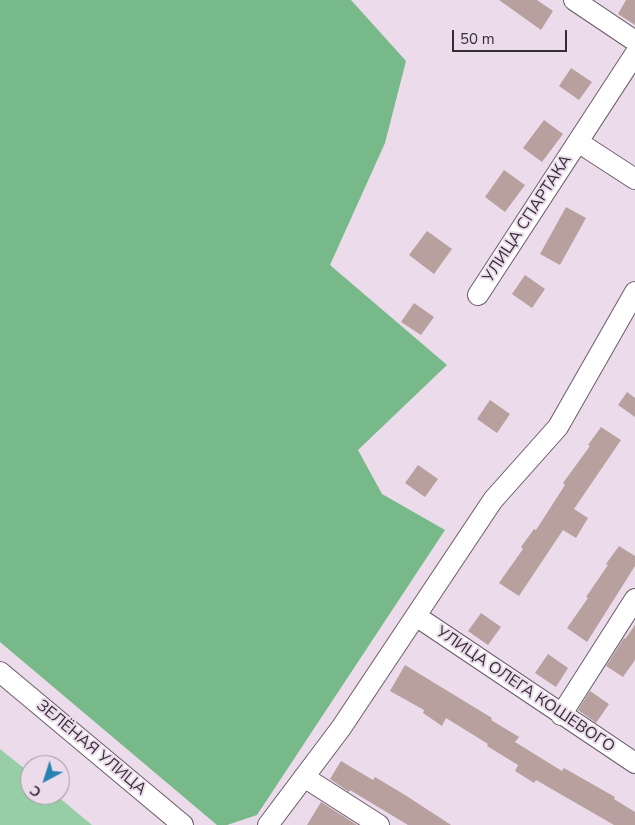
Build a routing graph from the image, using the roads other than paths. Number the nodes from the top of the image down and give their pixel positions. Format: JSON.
{"nodes":[{"id":1,"x":574,"y":0,"type":"edge"},
{"id":2,"x":635,"y":41,"type":"edge"},
{"id":3,"x":635,"y":54,"type":"edge"},
{"id":4,"x":578,"y":142,"type":"junction"},
{"id":5,"x":635,"y":179,"type":"edge"},
{"id":6,"x":635,"y":292,"type":"edge"},
{"id":7,"x":478,"y":295,"type":"dead end"},
{"id":8,"x":635,"y":599,"type":"edge"},
{"id":9,"x":416,"y":616,"type":"junction"},
{"id":10,"x":0,"y":672,"type":"edge"},
{"id":11,"x":561,"y":715,"type":"junction"},
{"id":12,"x":635,"y":763,"type":"edge"},
{"id":13,"x":304,"y":777,"type":"junction"},
{"id":14,"x":183,"y":825,"type":"edge"},
{"id":15,"x":268,"y":825,"type":"edge"},
{"id":16,"x":379,"y":825,"type":"edge"}],
"edges":[{"from":1,"to":2,"type":"street"},
{"from":3,"to":4,"type":"street","name":"УЛИЦА СПАРТАКА"},
{"from":4,"to":5,"type":"street","name":"УЛИЦА СПАРТАКА"},
{"from":4,"to":7,"type":"street","name":"УЛИЦА СПАРТАКА"},
{"from":6,"to":9,"type":"street"},
{"from":8,"to":11,"type":"street"},
{"from":9,"to":11,"type":"street","name":"УЛИЦА ОЛЕГА КОШЕВОГО"},
{"from":9,"to":13,"type":"street"},
{"from":10,"to":14,"type":"street","name":"ЗЕЛЁНАЯ УЛИЦА"},
{"from":11,"to":12,"type":"street","name":"УЛИЦА ОЛЕГА КОШЕВОГО"},
{"from":13,"to":15,"type":"street"},
{"from":13,"to":16,"type":"street"}]}
